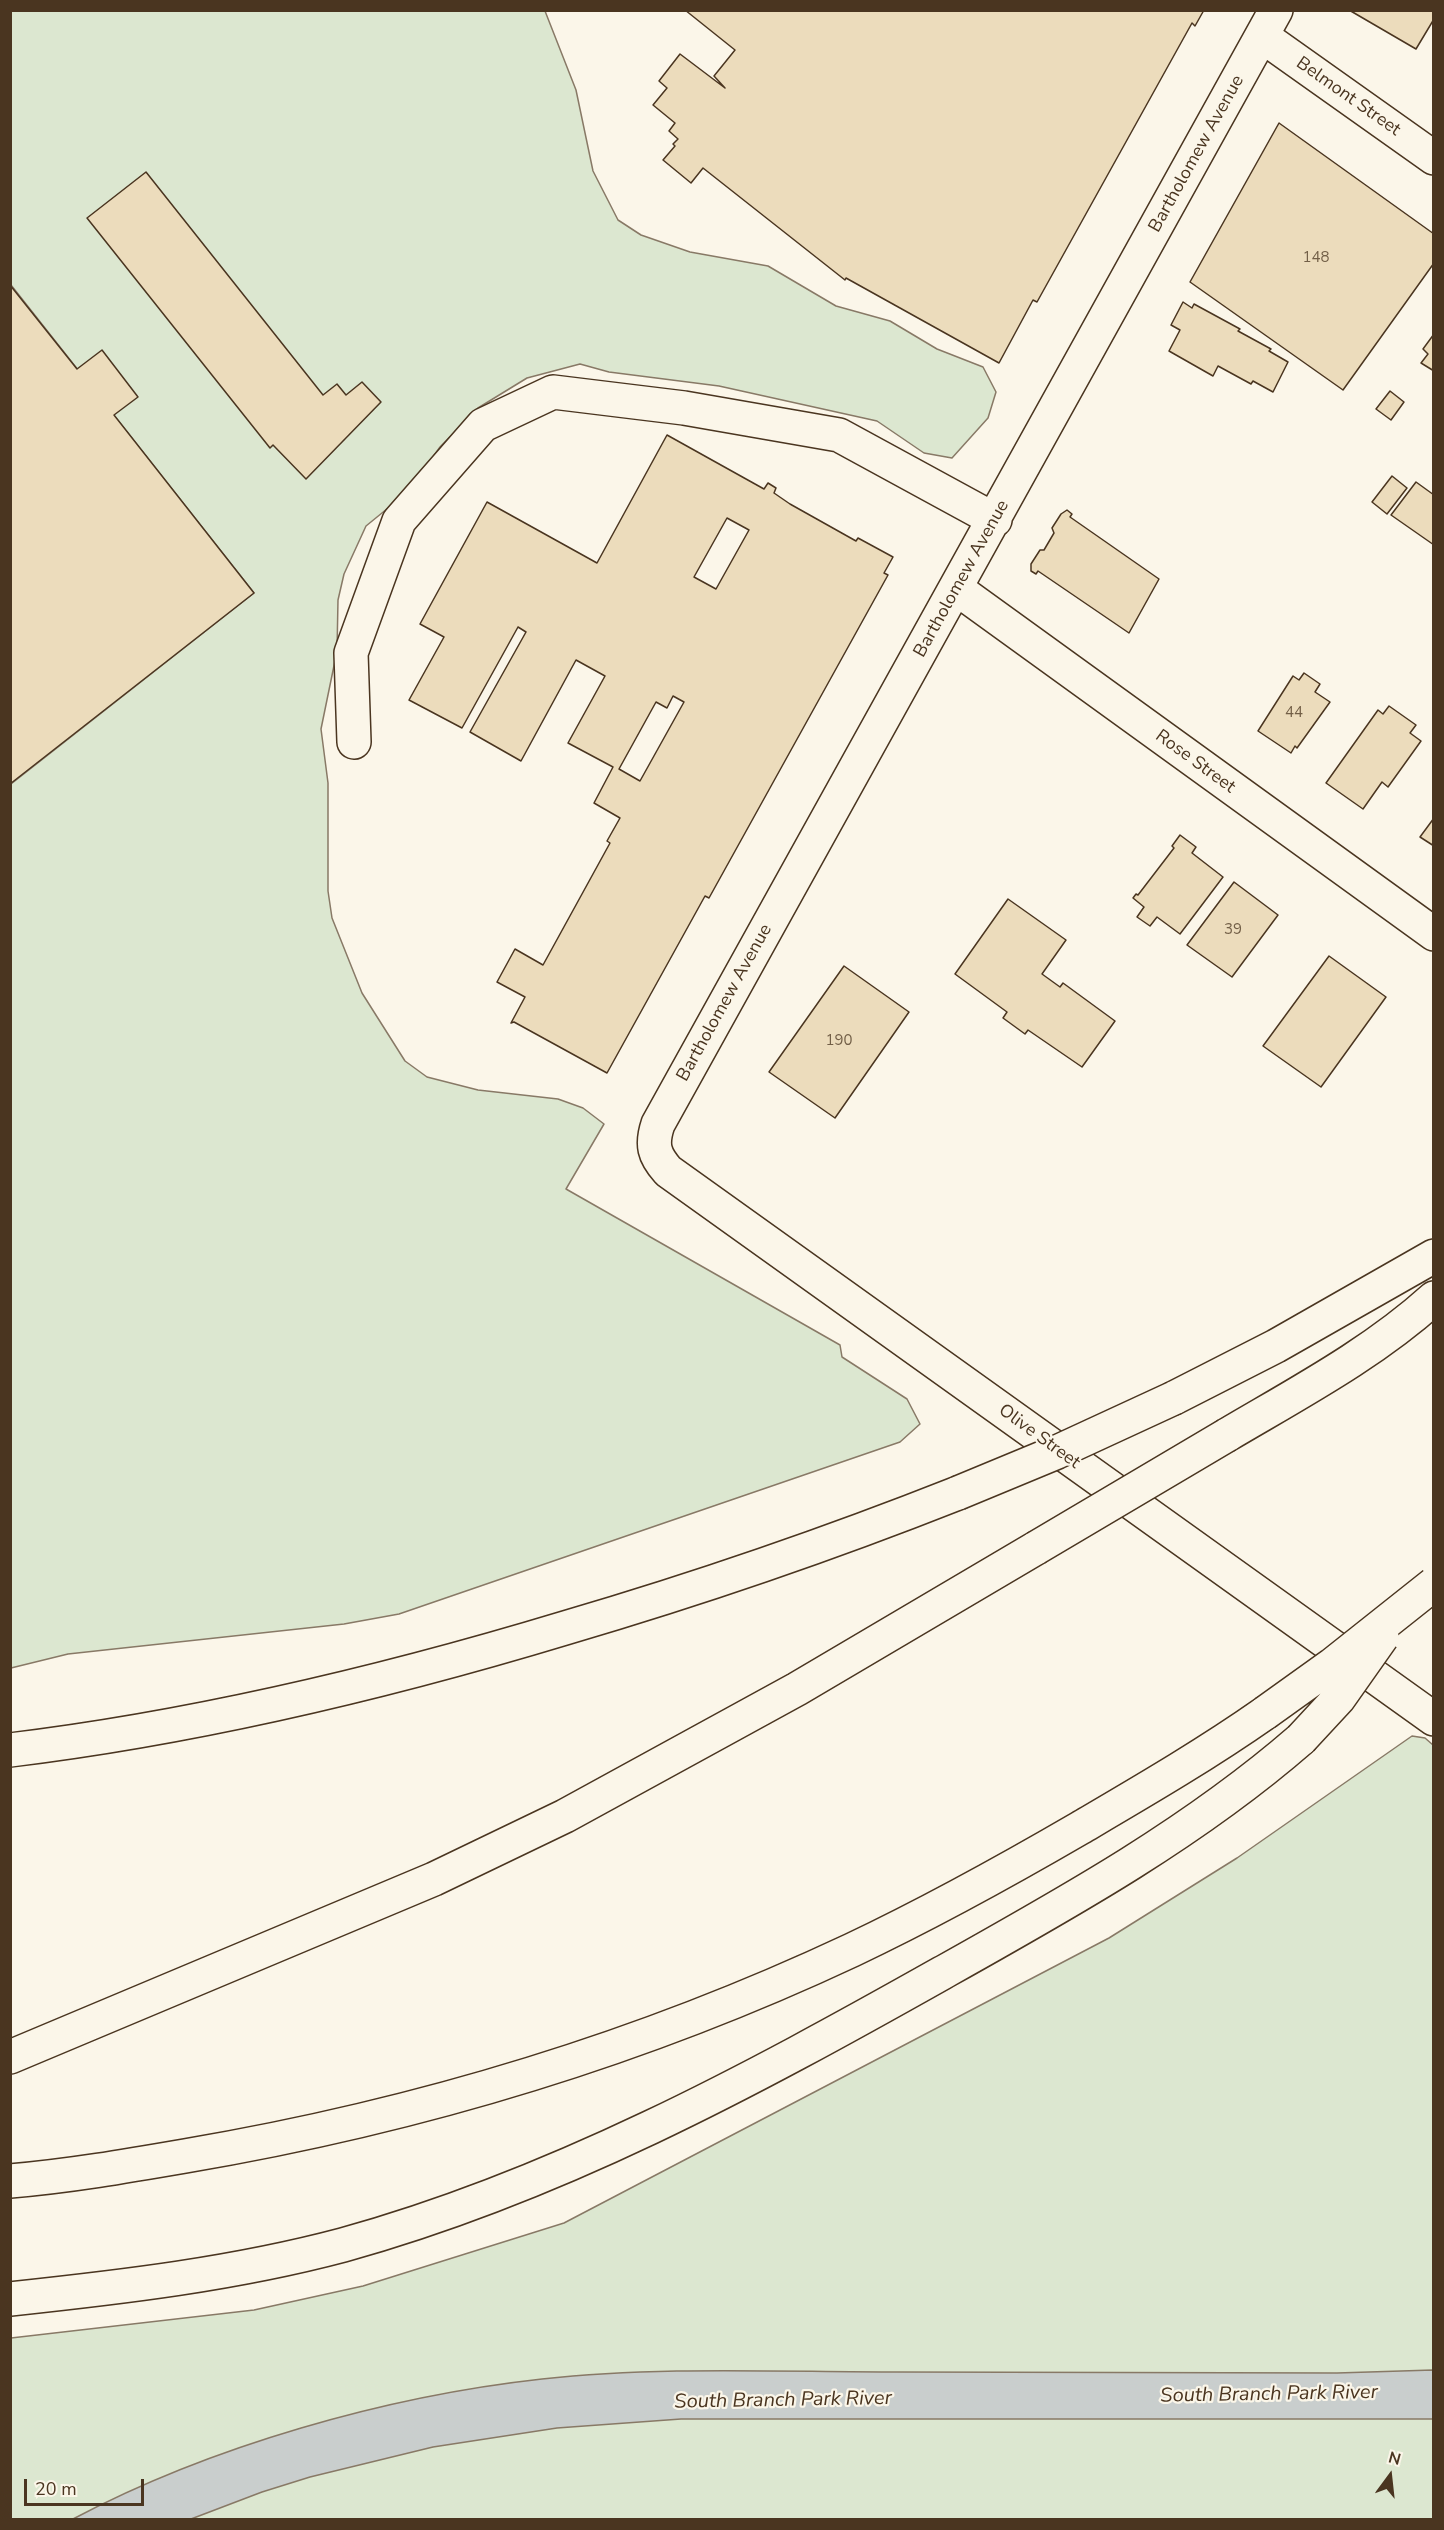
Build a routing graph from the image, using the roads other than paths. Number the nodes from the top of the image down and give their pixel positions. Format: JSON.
{"nodes":[{"id":1,"x":1269,"y":23,"type":"edge"},
{"id":2,"x":1434,"y":158,"type":"edge"},
{"id":3,"x":995,"y":520,"type":"junction"},
{"id":4,"x":957,"y":589,"type":"junction"},
{"id":5,"x":354,"y":742,"type":"dead end"},
{"id":6,"x":1434,"y":934,"type":"edge"},
{"id":7,"x":653,"y":1149,"type":"joint"},
{"id":8,"x":1434,"y":1256,"type":"edge"},
{"id":9,"x":1434,"y":1298,"type":"edge"},
{"id":10,"x":1434,"y":1584,"type":"edge"},
{"id":11,"x":1396,"y":1614,"type":"junction"},
{"id":12,"x":1434,"y":1719,"type":"edge"},
{"id":13,"x":10,"y":1750,"type":"edge"},
{"id":14,"x":10,"y":2056,"type":"edge"},
{"id":15,"x":10,"y":2181,"type":"edge"},
{"id":16,"x":10,"y":2299,"type":"edge"}],
"edges":[{"from":1,"to":2,"type":"main road","name":"Belmont Street"},
{"from":1,"to":3,"type":"main road","name":"Bartholomew Avenue"},
{"from":3,"to":4,"type":"main road","name":"Bartholomew Avenue"},
{"from":3,"to":5,"type":"main road"},
{"from":4,"to":6,"type":"main road","name":"Rose Street"},
{"from":4,"to":7,"type":"main road","name":"Bartholomew Avenue"},
{"from":7,"to":12,"type":"main road","name":"Olive Street"},
{"from":8,"to":13,"type":"main road","bridge":true},
{"from":9,"to":14,"type":"main road","bridge":true},
{"from":10,"to":11,"type":"main road","bridge":true},
{"from":11,"to":15,"type":"main road","bridge":true},
{"from":11,"to":16,"type":"main road","bridge":true}]}
